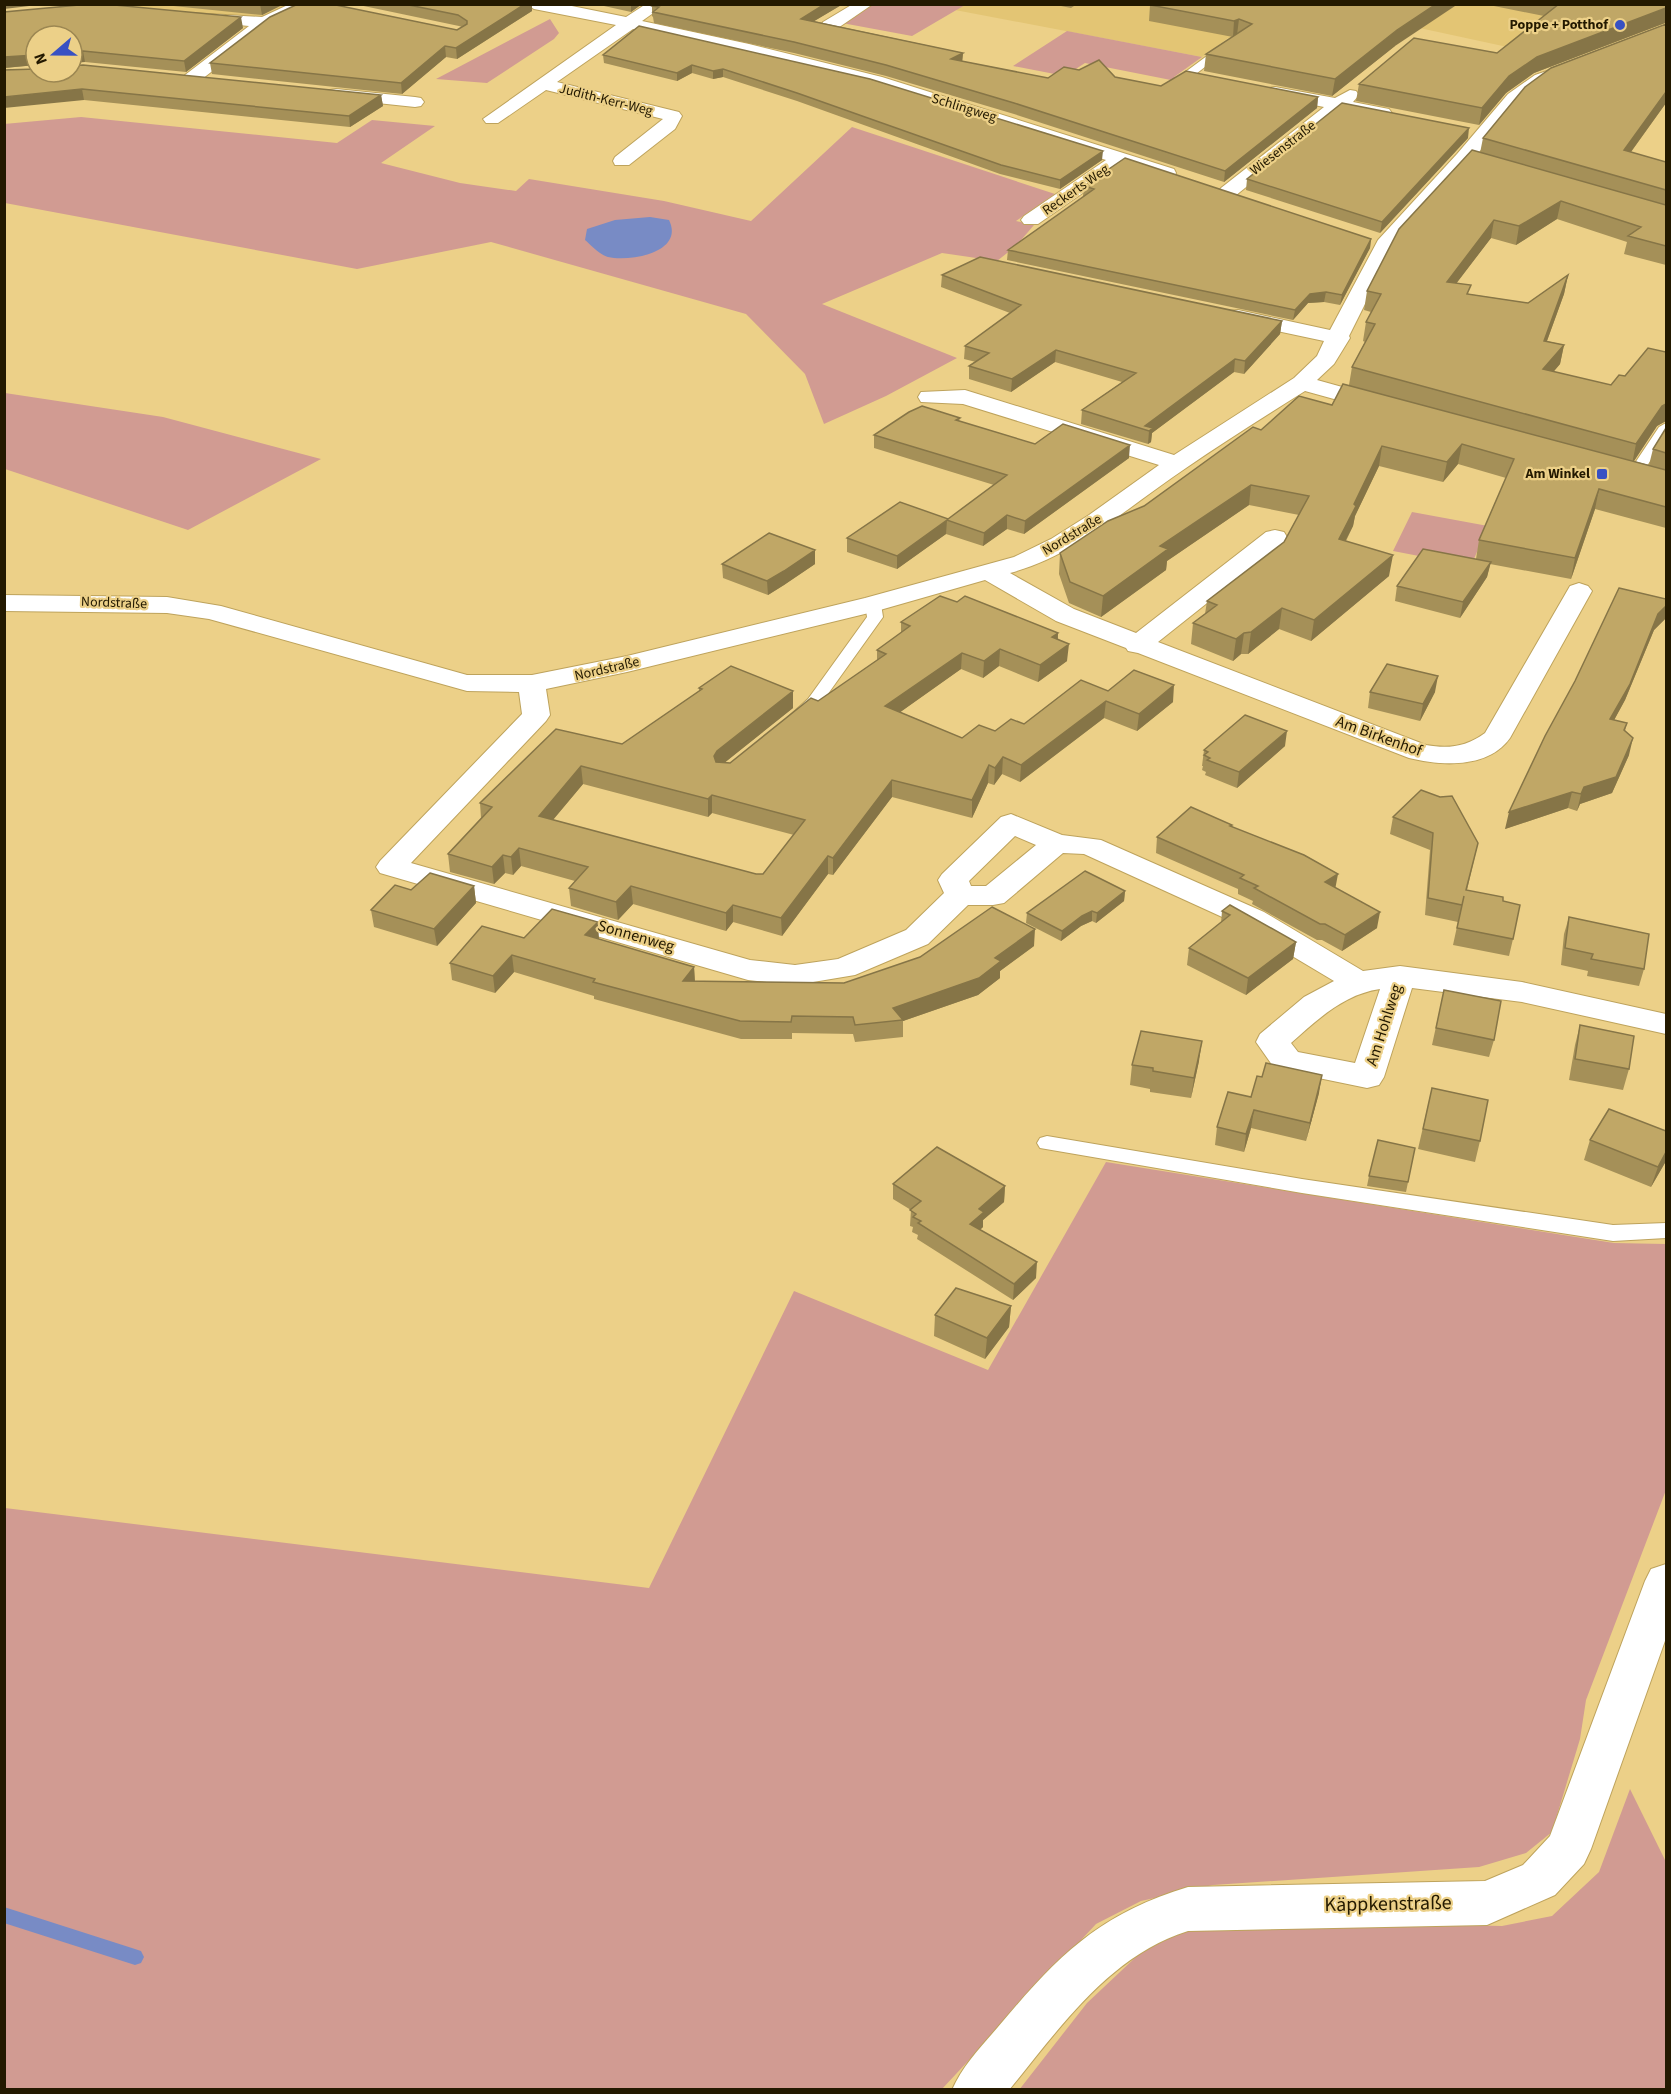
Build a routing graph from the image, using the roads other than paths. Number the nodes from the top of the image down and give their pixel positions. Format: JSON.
{"nodes":[{"id":1,"x":304,"y":4,"type":"edge"},
{"id":2,"x":534,"y":4,"type":"edge"},
{"id":3,"x":658,"y":4,"type":"edge"},
{"id":4,"x":865,"y":4,"type":"edge"},
{"id":5,"x":182,"y":15,"type":"edge"},
{"id":6,"x":264,"y":22,"type":"junction"},
{"id":7,"x":629,"y":24,"type":"junction"},
{"id":8,"x":829,"y":26,"type":"edge"},
{"id":9,"x":1236,"y":40,"type":"edge"},
{"id":10,"x":1577,"y":64,"type":"edge"},
{"id":11,"x":1188,"y":75,"type":"joint"},
{"id":12,"x":1211,"y":79,"type":"edge"},
{"id":13,"x":214,"y":81,"type":"edge"},
{"id":14,"x":1366,"y":82,"type":"edge"},
{"id":15,"x":543,"y":84,"type":"junction"},
{"id":16,"x":1257,"y":88,"type":"edge"},
{"id":17,"x":321,"y":92,"type":"edge"},
{"id":18,"x":415,"y":102,"type":"dead end"},
{"id":19,"x":1338,"y":105,"type":"junction"},
{"id":20,"x":1406,"y":118,"type":"edge"},
{"id":21,"x":492,"y":119,"type":"dead end"},
{"id":22,"x":1462,"y":129,"type":"edge"},
{"id":23,"x":1485,"y":134,"type":"junction"},
{"id":24,"x":1464,"y":158,"type":"junction"},
{"id":25,"x":1120,"y":159,"type":"junction"},
{"id":26,"x":622,"y":162,"type":"dead end"},
{"id":27,"x":1486,"y":165,"type":"edge"},
{"id":28,"x":1185,"y":179,"type":"edge"},
{"id":29,"x":1206,"y":185,"type":"edge"},
{"id":30,"x":1228,"y":192,"type":"junction"},
{"id":31,"x":1250,"y":199,"type":"edge"},
{"id":32,"x":1031,"y":220,"type":"dead end"},
{"id":33,"x":1363,"y":237,"type":"edge"},
{"id":34,"x":1385,"y":244,"type":"junction"},
{"id":35,"x":1222,"y":313,"type":"edge"},
{"id":36,"x":1339,"y":338,"type":"junction"},
{"id":37,"x":1302,"y":383,"type":"junction"},
{"id":38,"x":930,"y":397,"type":"dead end"},
{"id":39,"x":1405,"y":411,"type":"edge"},
{"id":40,"x":1666,"y":427,"type":"edge"},
{"id":41,"x":1178,"y":463,"type":"junction"},
{"id":42,"x":1611,"y":468,"type":"edge"},
{"id":43,"x":1645,"y":478,"type":"joint"},
{"id":44,"x":1275,"y":537,"type":"dead end"},
{"id":45,"x":988,"y":572,"type":"junction"},
{"id":46,"x":1579,"y":591,"type":"dead end"},
{"id":47,"x":4,"y":603,"type":"edge"},
{"id":48,"x":873,"y":604,"type":"junction"},
{"id":49,"x":1137,"y":645,"type":"junction"},
{"id":50,"x":532,"y":683,"type":"junction"},
{"id":51,"x":778,"y":731,"type":"edge"},
{"id":52,"x":1056,"y":843,"type":"junction"},
{"id":53,"x":960,"y":895,"type":"junction"},
{"id":54,"x":1401,"y":976,"type":"junction"},
{"id":55,"x":1358,"y":982,"type":"junction"},
{"id":56,"x":1666,"y":1024,"type":"edge"},
{"id":57,"x":1047,"y":1143,"type":"dead end"},
{"id":58,"x":1666,"y":1231,"type":"edge"},
{"id":59,"x":1666,"y":1581,"type":"edge"},
{"id":60,"x":977,"y":2090,"type":"edge"}],
"edges":[{"from":1,"to":6,"type":"street"},
{"from":2,"to":7,"type":"street","name":"Schlingweg"},
{"from":3,"to":7,"type":"street","name":"Judith-Kerr-Weg"},
{"from":4,"to":8,"type":"street"},
{"from":5,"to":6,"type":"street"},
{"from":6,"to":13,"type":"street"},
{"from":7,"to":15,"type":"street","name":"Judith-Kerr-Weg"},
{"from":7,"to":25,"type":"street","name":"Schlingweg"},
{"from":9,"to":11,"type":"lane"},
{"from":10,"to":23,"type":"street","name":"Nordstraße"},
{"from":11,"to":12,"type":"street"},
{"from":14,"to":19,"type":"street","name":"Wiesenstraße"},
{"from":15,"to":21,"type":"street","name":"Judith-Kerr-Weg"},
{"from":15,"to":26,"type":"street","name":"Judith-Kerr-Weg"},
{"from":16,"to":19,"type":"street","name":"Wiesenstraße"},
{"from":17,"to":18,"type":"street"},
{"from":19,"to":20,"type":"street"},
{"from":19,"to":30,"type":"street","name":"Wiesenstraße"},
{"from":22,"to":23,"type":"street"},
{"from":23,"to":24,"type":"street","name":"Nordstraße"},
{"from":24,"to":27,"type":"street"},
{"from":24,"to":34,"type":"street","name":"Nordstraße"},
{"from":25,"to":28,"type":"street","name":"Schlingweg"},
{"from":25,"to":32,"type":"street","name":"Reckerts Weg"},
{"from":29,"to":30,"type":"street"},
{"from":30,"to":31,"type":"street"},
{"from":33,"to":34,"type":"street"},
{"from":34,"to":36,"type":"street","name":"Nordstraße"},
{"from":35,"to":36,"type":"street"},
{"from":36,"to":37,"type":"street","name":"Nordstraße"},
{"from":37,"to":39,"type":"street"},
{"from":37,"to":41,"type":"street","name":"Nordstraße"},
{"from":38,"to":41,"type":"street"},
{"from":40,"to":43,"type":"lane"},
{"from":41,"to":45,"type":"street","name":"Nordstraße"},
{"from":42,"to":43,"type":"street"},
{"from":44,"to":49,"type":"street"},
{"from":45,"to":48,"type":"street","name":"Nordstraße"},
{"from":45,"to":49,"type":"street","name":"Am Birkenhof"},
{"from":46,"to":49,"type":"street","name":"Am Birkenhof"},
{"from":47,"to":50,"type":"street","name":"Nordstraße"},
{"from":48,"to":50,"type":"street","name":"Nordstraße"},
{"from":48,"to":51,"type":"lane"},
{"from":50,"to":53,"type":"street","name":"Sonnenweg"},
{"from":52,"to":53,"type":"street"},
{"from":52,"to":53,"type":"street"},
{"from":52,"to":55,"type":"street"},
{"from":54,"to":55,"type":"street","name":"Am Hohlweg"},
{"from":54,"to":55,"type":"street","name":"Am Hohlweg"},
{"from":54,"to":56,"type":"street","name":"Am Hohlweg"},
{"from":57,"to":58,"type":"lane"},
{"from":59,"to":60,"type":"street","name":"Käppkenstraße"}]}
